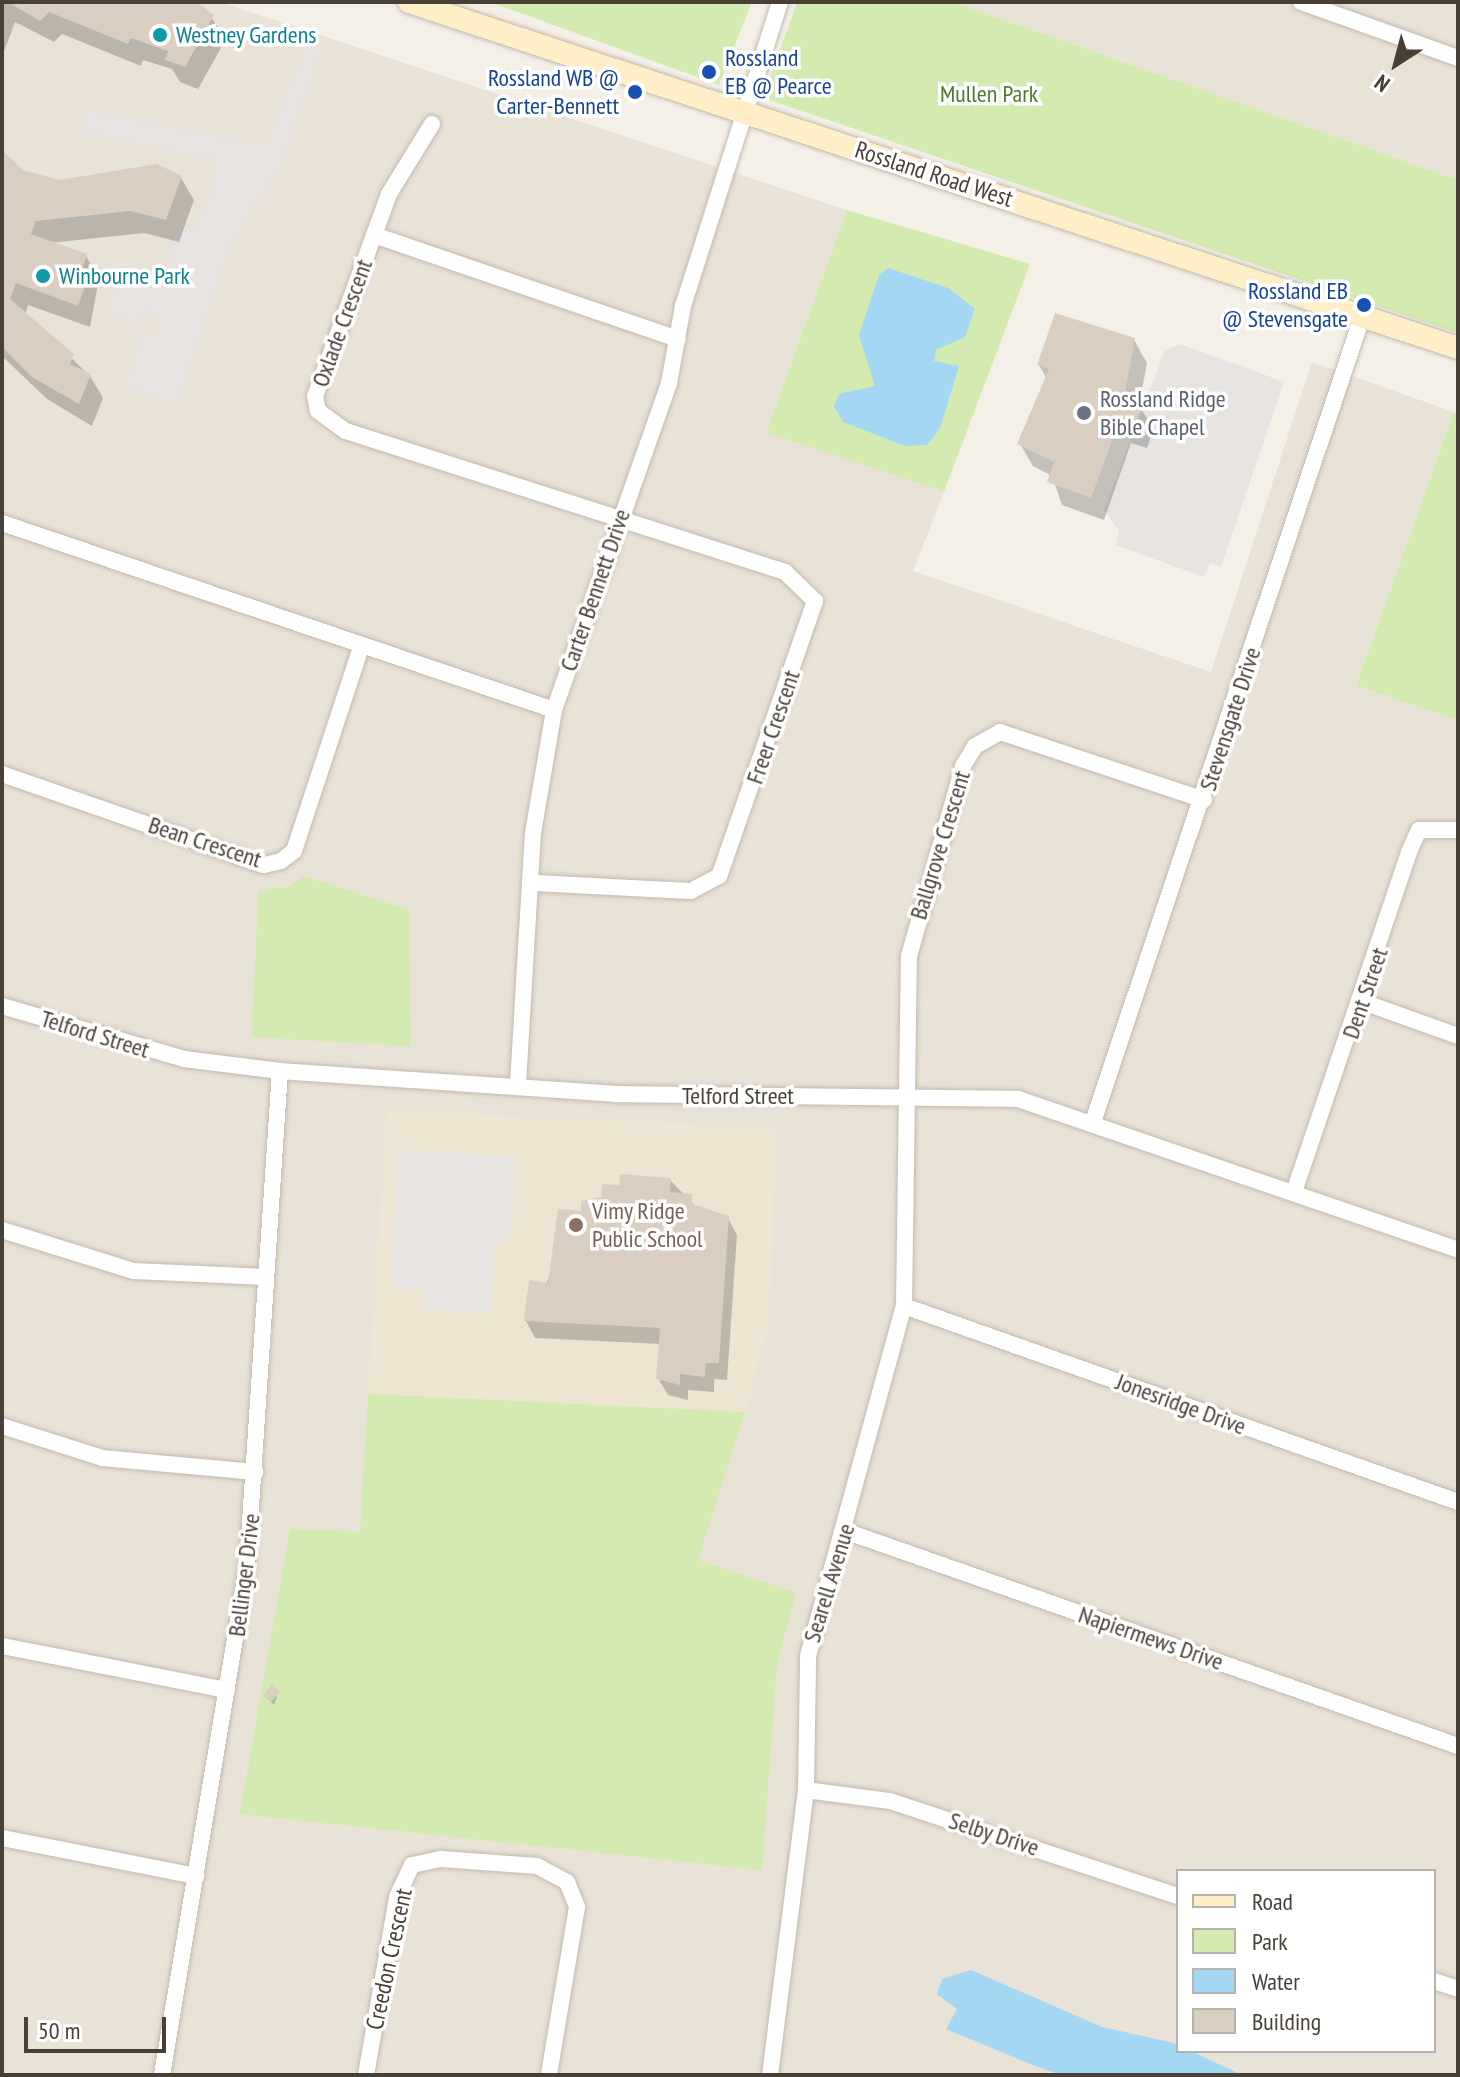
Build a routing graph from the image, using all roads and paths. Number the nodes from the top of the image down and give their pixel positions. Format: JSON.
{"nodes":[{"id":1,"x":409,"y":2,"type":"edge"},
{"id":2,"x":780,"y":2,"type":"edge"},
{"id":3,"x":1301,"y":2,"type":"edge"},
{"id":4,"x":1458,"y":58,"type":"edge"},
{"id":5,"x":741,"y":110,"type":"junction"},
{"id":6,"x":432,"y":124,"type":"dead end"},
{"id":7,"x":374,"y":235,"type":"junction"},
{"id":8,"x":1363,"y":314,"type":"junction"},
{"id":9,"x":678,"y":339,"type":"junction"},
{"id":10,"x":1458,"y":348,"type":"edge"},
{"id":11,"x":620,"y":517,"type":"junction"},
{"id":12,"x":2,"y":523,"type":"edge"},
{"id":13,"x":361,"y":647,"type":"junction"},
{"id":14,"x":554,"y":710,"type":"junction"},
{"id":15,"x":2,"y":774,"type":"edge"},
{"id":16,"x":1204,"y":800,"type":"junction"},
{"id":17,"x":1458,"y":830,"type":"edge"},
{"id":18,"x":533,"y":883,"type":"junction"},
{"id":19,"x":1363,"y":1002,"type":"junction"},
{"id":20,"x":2,"y":1006,"type":"edge"},
{"id":21,"x":1458,"y":1036,"type":"edge"},
{"id":22,"x":280,"y":1071,"type":"junction"},
{"id":23,"x":518,"y":1084,"type":"junction"},
{"id":24,"x":907,"y":1094,"type":"junction"},
{"id":25,"x":1093,"y":1122,"type":"junction"},
{"id":26,"x":1294,"y":1192,"type":"junction"},
{"id":27,"x":2,"y":1230,"type":"edge"},
{"id":28,"x":1458,"y":1250,"type":"edge"},
{"id":29,"x":266,"y":1277,"type":"junction"},
{"id":30,"x":904,"y":1306,"type":"junction"},
{"id":31,"x":2,"y":1426,"type":"edge"},
{"id":32,"x":255,"y":1472,"type":"junction"},
{"id":33,"x":1458,"y":1502,"type":"edge"},
{"id":34,"x":845,"y":1531,"type":"junction"},
{"id":35,"x":2,"y":1646,"type":"edge"},
{"id":36,"x":227,"y":1690,"type":"junction"},
{"id":37,"x":1458,"y":1746,"type":"edge"},
{"id":38,"x":806,"y":1790,"type":"junction"},
{"id":39,"x":2,"y":1838,"type":"edge"},
{"id":40,"x":196,"y":1876,"type":"junction"},
{"id":41,"x":1176,"y":1895,"type":"edge"},
{"id":42,"x":1436,"y":1982,"type":"edge"},
{"id":43,"x":1458,"y":1989,"type":"edge"},
{"id":44,"x":162,"y":2075,"type":"edge"},
{"id":45,"x":366,"y":2075,"type":"edge"},
{"id":46,"x":549,"y":2075,"type":"edge"},
{"id":47,"x":770,"y":2075,"type":"edge"}],
"edges":[{"from":1,"to":5,"type":"main road","name":"Rossland Road West"},
{"from":2,"to":5,"type":"street","name":"Carter Bennett Drive"},
{"from":3,"to":4,"type":"street"},
{"from":5,"to":8,"type":"main road","name":"Rossland Road West"},
{"from":5,"to":9,"type":"street","name":"Carter Bennett Drive"},
{"from":6,"to":7,"type":"street"},
{"from":7,"to":9,"type":"street","name":"Oxlade Crescent"},
{"from":7,"to":11,"type":"street","name":"Oxlade Crescent"},
{"from":8,"to":10,"type":"main road","name":"Rossland Road West"},
{"from":8,"to":16,"type":"street","name":"Stevensgate Drive"},
{"from":9,"to":11,"type":"street","name":"Carter Bennett Drive"},
{"from":11,"to":14,"type":"street","name":"Carter Bennett Drive"},
{"from":11,"to":18,"type":"street","name":"Freer Crescent"},
{"from":12,"to":13,"type":"street"},
{"from":13,"to":14,"type":"street"},
{"from":13,"to":15,"type":"street","name":"Bean Crescent"},
{"from":14,"to":18,"type":"street","name":"Carter Bennett Drive"},
{"from":16,"to":24,"type":"street","name":"Ballgrove Crescent"},
{"from":16,"to":25,"type":"street","name":"Stevensgate Drive"},
{"from":17,"to":19,"type":"street","name":"Dent Street"},
{"from":18,"to":23,"type":"street","name":"Carter Bennett Drive"},
{"from":19,"to":21,"type":"street"},
{"from":19,"to":26,"type":"street","name":"Dent Street"},
{"from":20,"to":22,"type":"street","name":"Telford Street"},
{"from":22,"to":23,"type":"street","name":"Telford Street"},
{"from":22,"to":29,"type":"street","name":"Bellinger Drive"},
{"from":23,"to":24,"type":"street","name":"Telford Street"},
{"from":24,"to":25,"type":"street","name":"Telford Street"},
{"from":24,"to":30,"type":"street","name":"Searell Avenue"},
{"from":25,"to":26,"type":"street","name":"Telford Street"},
{"from":26,"to":28,"type":"street","name":"Telford Street"},
{"from":27,"to":29,"type":"street"},
{"from":29,"to":32,"type":"street","name":"Bellinger Drive"},
{"from":30,"to":33,"type":"street","name":"Jonesridge Drive"},
{"from":30,"to":34,"type":"street","name":"Searell Avenue"},
{"from":31,"to":32,"type":"street"},
{"from":32,"to":36,"type":"street","name":"Bellinger Drive"},
{"from":34,"to":37,"type":"street","name":"Napiermews Drive"},
{"from":34,"to":38,"type":"street","name":"Searell Avenue"},
{"from":35,"to":36,"type":"street"},
{"from":36,"to":40,"type":"street","name":"Bellinger Drive"},
{"from":38,"to":41,"type":"street","name":"Selby Drive"},
{"from":38,"to":47,"type":"street","name":"Searell Avenue"},
{"from":39,"to":40,"type":"street"},
{"from":40,"to":44,"type":"street","name":"Bellinger Drive"},
{"from":42,"to":43,"type":"street"},
{"from":45,"to":46,"type":"street","name":"Creedon Crescent"}]}
